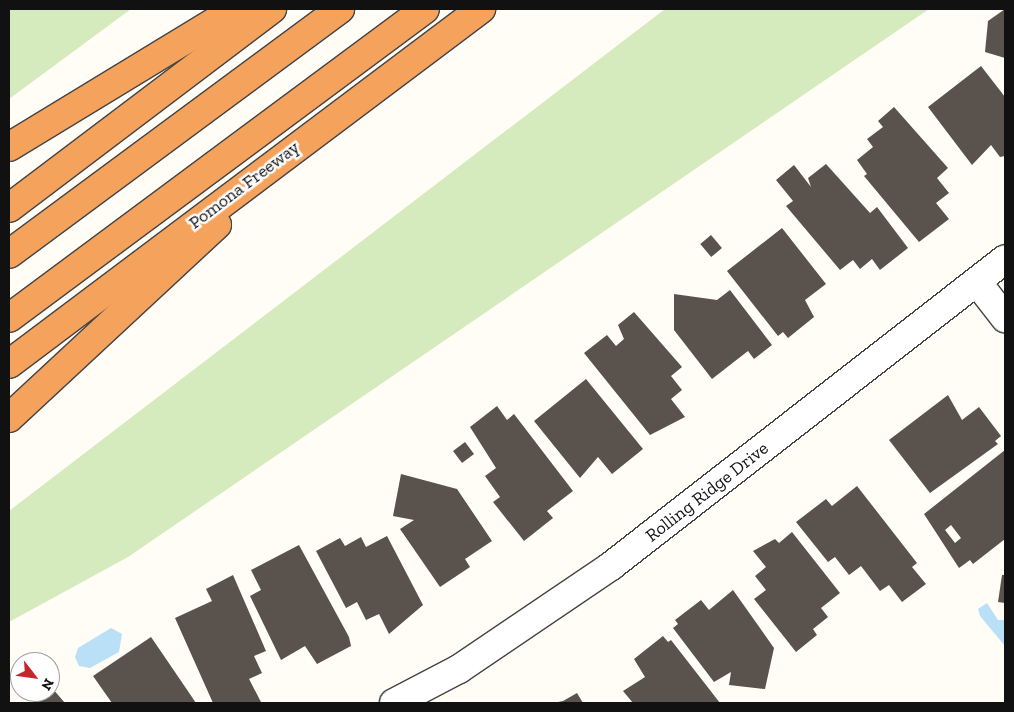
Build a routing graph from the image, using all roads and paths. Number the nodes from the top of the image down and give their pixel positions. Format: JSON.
{"nodes":[{"id":1,"x":236,"y":9,"type":"edge"},
{"id":2,"x":272,"y":9,"type":"edge"},
{"id":3,"x":340,"y":9,"type":"edge"},
{"id":4,"x":424,"y":9,"type":"edge"},
{"id":5,"x":481,"y":9,"type":"edge"},
{"id":6,"x":320,"y":129,"type":"junction"},
{"id":7,"x":9,"y":147,"type":"edge"},
{"id":8,"x":9,"y":208,"type":"edge"},
{"id":9,"x":9,"y":254,"type":"edge"},
{"id":10,"x":1005,"y":260,"type":"edge"},
{"id":11,"x":977,"y":282,"type":"junction"},
{"id":12,"x":9,"y":318,"type":"edge"},
{"id":13,"x":1005,"y":318,"type":"edge"},
{"id":14,"x":9,"y":364,"type":"edge"},
{"id":15,"x":9,"y":418,"type":"edge"},
{"id":16,"x":394,"y":703,"type":"edge"}],
"edges":[{"from":1,"to":7,"type":"highway"},
{"from":2,"to":8,"type":"highway"},
{"from":3,"to":9,"type":"highway"},
{"from":4,"to":12,"type":"highway"},
{"from":5,"to":6,"type":"highway","name":"Pomona Freeway"},
{"from":6,"to":14,"type":"highway","name":"Pomona Freeway"},
{"from":6,"to":15,"type":"highway"},
{"from":10,"to":11,"type":"street","name":"Rolling Ridge Drive"},
{"from":11,"to":13,"type":"street"},
{"from":11,"to":16,"type":"street","name":"Rolling Ridge Drive"}]}
